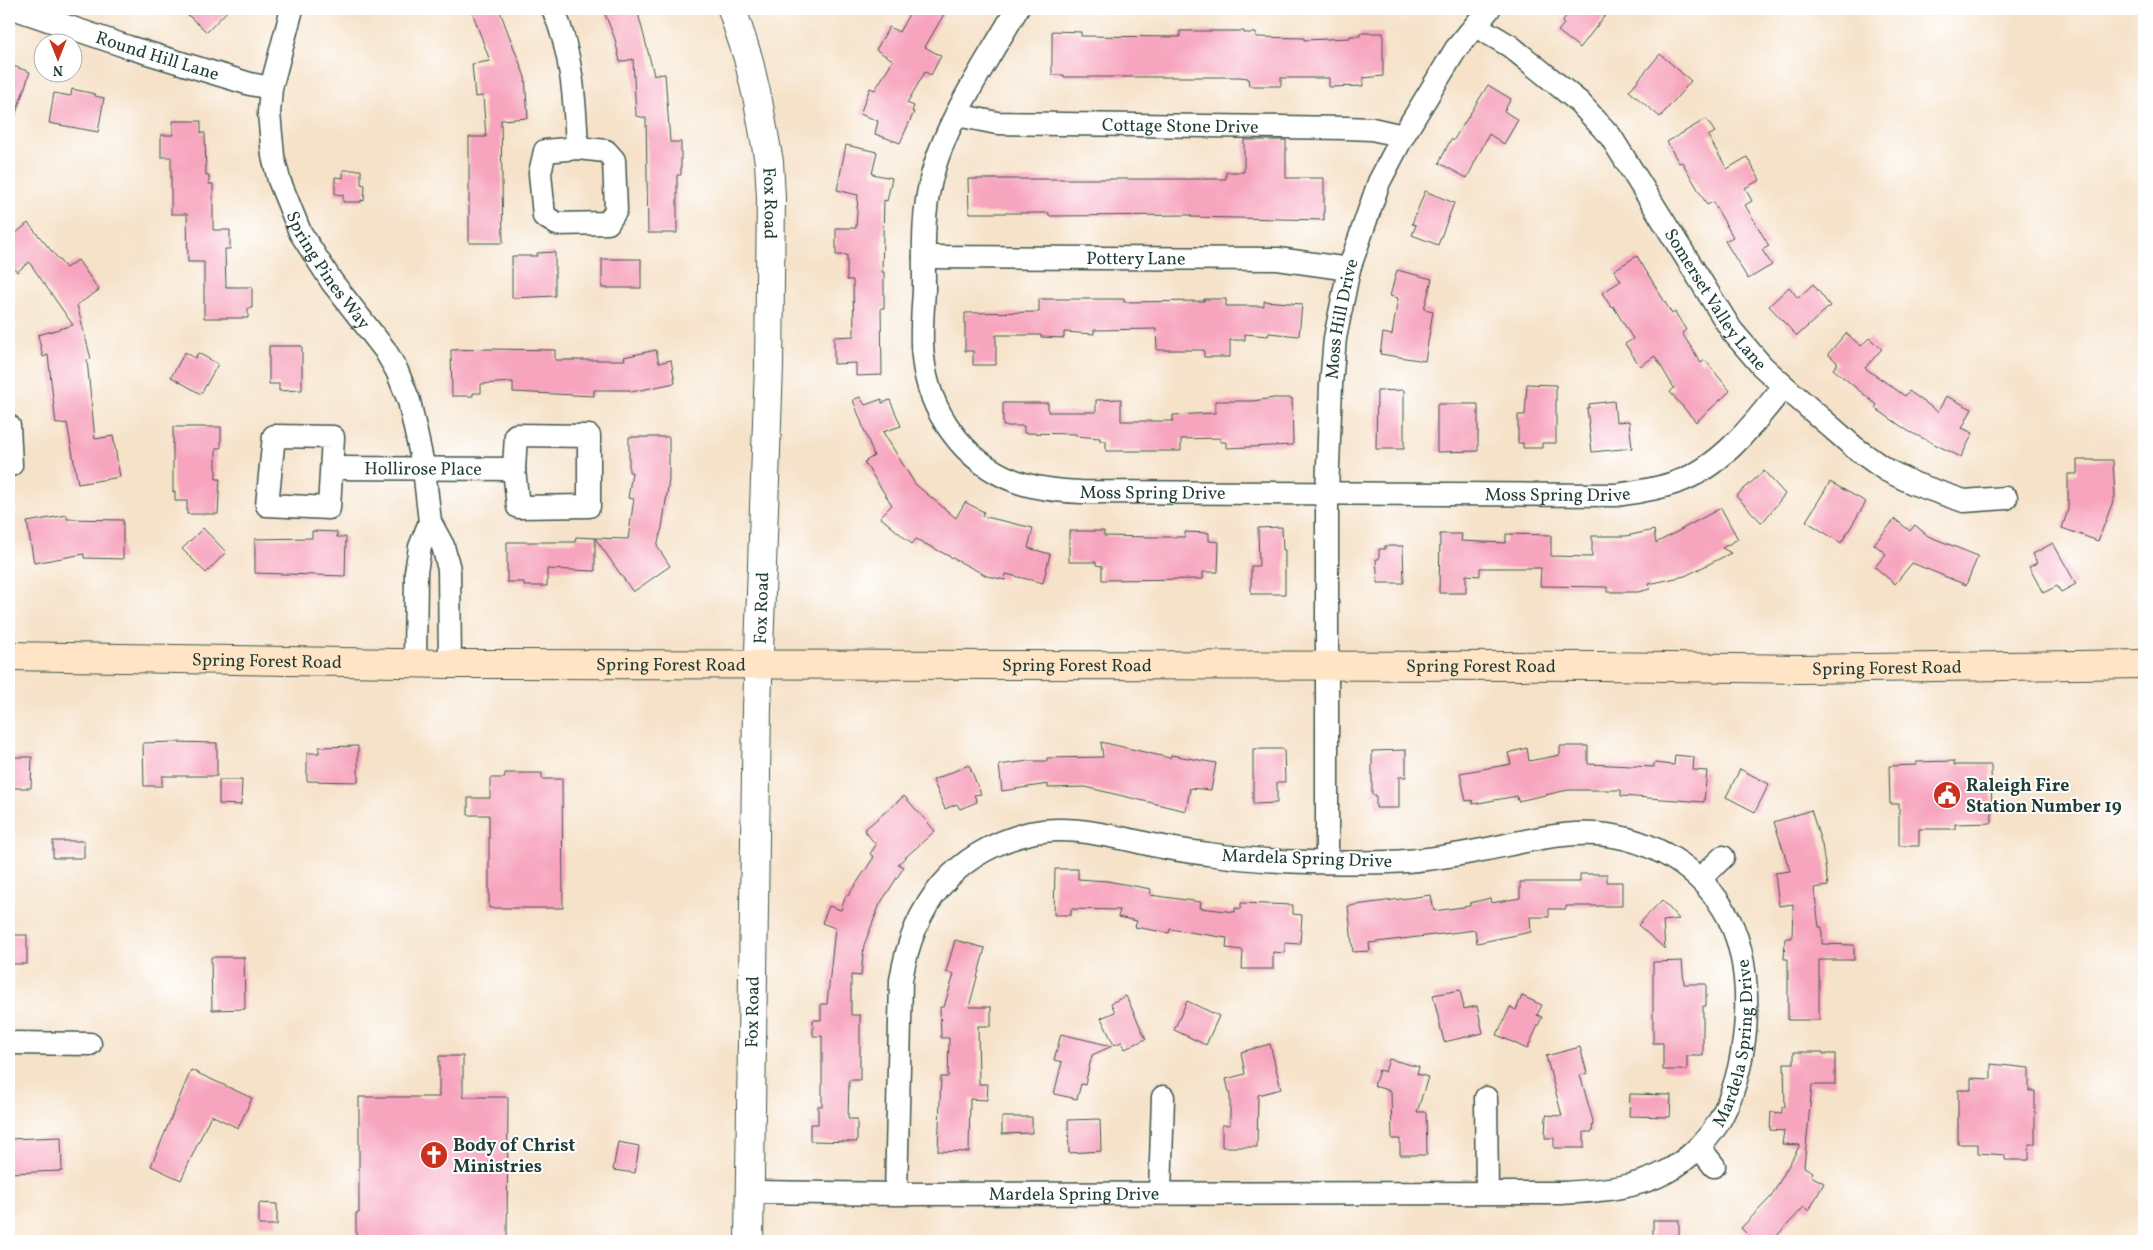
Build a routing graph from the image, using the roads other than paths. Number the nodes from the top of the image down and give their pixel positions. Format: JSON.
{"nodes":[{"id":1,"x":16,"y":9,"type":"edge"},
{"id":2,"x":292,"y":9,"type":"edge"},
{"id":3,"x":553,"y":9,"type":"edge"},
{"id":4,"x":732,"y":9,"type":"edge"},
{"id":5,"x":1017,"y":9,"type":"edge"},
{"id":6,"x":1483,"y":17,"type":"edge"},
{"id":7,"x":271,"y":88,"type":"junction"},
{"id":8,"x":957,"y":115,"type":"junction"},
{"id":9,"x":1403,"y":136,"type":"junction"},
{"id":10,"x":577,"y":148,"type":"dead end"},
{"id":11,"x":924,"y":257,"type":"junction"},
{"id":12,"x":1349,"y":270,"type":"junction"},
{"id":13,"x":1784,"y":386,"type":"junction"},
{"id":14,"x":9,"y":426,"type":"edge"},
{"id":15,"x":9,"y":466,"type":"edge"},
{"id":16,"x":332,"y":468,"type":"dead end"},
{"id":17,"x":424,"y":468,"type":"junction"},
{"id":18,"x":514,"y":468,"type":"junction"},
{"id":19,"x":1328,"y":493,"type":"junction"},
{"id":20,"x":2006,"y":498,"type":"dead end"},
{"id":21,"x":430,"y":522,"type":"junction"},
{"id":22,"x":9,"y":656,"type":"edge"},
{"id":23,"x":415,"y":663,"type":"junction"},
{"id":24,"x":450,"y":664,"type":"junction"},
{"id":25,"x":759,"y":664,"type":"junction"},
{"id":26,"x":2144,"y":664,"type":"edge"},
{"id":27,"x":1327,"y":667,"type":"junction"},
{"id":28,"x":1723,"y":857,"type":"dead end"},
{"id":29,"x":1328,"y":862,"type":"junction"},
{"id":30,"x":1700,"y":879,"type":"junction"},
{"id":31,"x":9,"y":1043,"type":"edge"},
{"id":32,"x":90,"y":1044,"type":"dead end"},
{"id":33,"x":1163,"y":1098,"type":"dead end"},
{"id":34,"x":1486,"y":1098,"type":"dead end"},
{"id":35,"x":1699,"y":1147,"type":"junction"},
{"id":36,"x":1714,"y":1166,"type":"dead end"},
{"id":37,"x":750,"y":1192,"type":"junction"},
{"id":38,"x":1487,"y":1192,"type":"junction"},
{"id":39,"x":1160,"y":1193,"type":"junction"},
{"id":40,"x":896,"y":1194,"type":"junction"},
{"id":41,"x":749,"y":1241,"type":"edge"}],
"edges":[{"from":1,"to":7,"type":"street","name":"Round Hill Lane"},
{"from":2,"to":7,"type":"street","name":"Spring Pines Way"},
{"from":3,"to":10,"type":"street"},
{"from":4,"to":25,"type":"street","name":"Fox Road"},
{"from":5,"to":8,"type":"street","name":"Moss Spring Drive"},
{"from":6,"to":9,"type":"street","name":"Moss Hill Drive"},
{"from":6,"to":13,"type":"street","name":"Somerset Valley Lane"},
{"from":7,"to":17,"type":"street","name":"Spring Pines Way"},
{"from":8,"to":9,"type":"street","name":"Cottage Stone Drive"},
{"from":8,"to":11,"type":"street","name":"Moss Spring Drive"},
{"from":9,"to":12,"type":"street","name":"Moss Hill Drive"},
{"from":11,"to":12,"type":"street","name":"Pottery Lane"},
{"from":11,"to":19,"type":"street","name":"Moss Spring Drive"},
{"from":12,"to":19,"type":"street","name":"Moss Hill Drive"},
{"from":13,"to":19,"type":"street","name":"Moss Spring Drive"},
{"from":13,"to":20,"type":"street","name":"Somerset Valley Lane"},
{"from":14,"to":15,"type":"street"},
{"from":16,"to":17,"type":"street","name":"Hollirose Place"},
{"from":17,"to":18,"type":"street","name":"Hollirose Place"},
{"from":17,"to":21,"type":"street","name":"Spring Pines Way"},
{"from":18,"to":18,"type":"street"},
{"from":19,"to":27,"type":"street","name":"Moss Hill Drive"},
{"from":21,"to":23,"type":"street","name":"Spring Pines Way"},
{"from":21,"to":24,"type":"street","name":"Spring Pines Way"},
{"from":22,"to":23,"type":"main road","name":"Spring Forest Road"},
{"from":23,"to":24,"type":"main road","name":"Spring Forest Road"},
{"from":24,"to":25,"type":"main road","name":"Spring Forest Road"},
{"from":25,"to":27,"type":"main road","name":"Spring Forest Road"},
{"from":25,"to":37,"type":"street","name":"Fox Road"},
{"from":26,"to":27,"type":"main road","name":"Spring Forest Road"},
{"from":27,"to":29,"type":"street","name":"Moss Hill Drive"},
{"from":28,"to":30,"type":"street"},
{"from":29,"to":30,"type":"street","name":"Mardela Spring Drive"},
{"from":29,"to":40,"type":"street","name":"Mardela Spring Drive"},
{"from":30,"to":35,"type":"street","name":"Mardela Spring Drive"},
{"from":31,"to":32,"type":"street"},
{"from":33,"to":39,"type":"street"},
{"from":34,"to":38,"type":"street"},
{"from":35,"to":36,"type":"street"},
{"from":35,"to":38,"type":"street","name":"Mardela Spring Drive"},
{"from":37,"to":40,"type":"street","name":"Mardela Spring Drive"},
{"from":37,"to":41,"type":"street","name":"Fox Road"},
{"from":38,"to":39,"type":"street","name":"Mardela Spring Drive"},
{"from":39,"to":40,"type":"street","name":"Mardela Spring Drive"}]}
